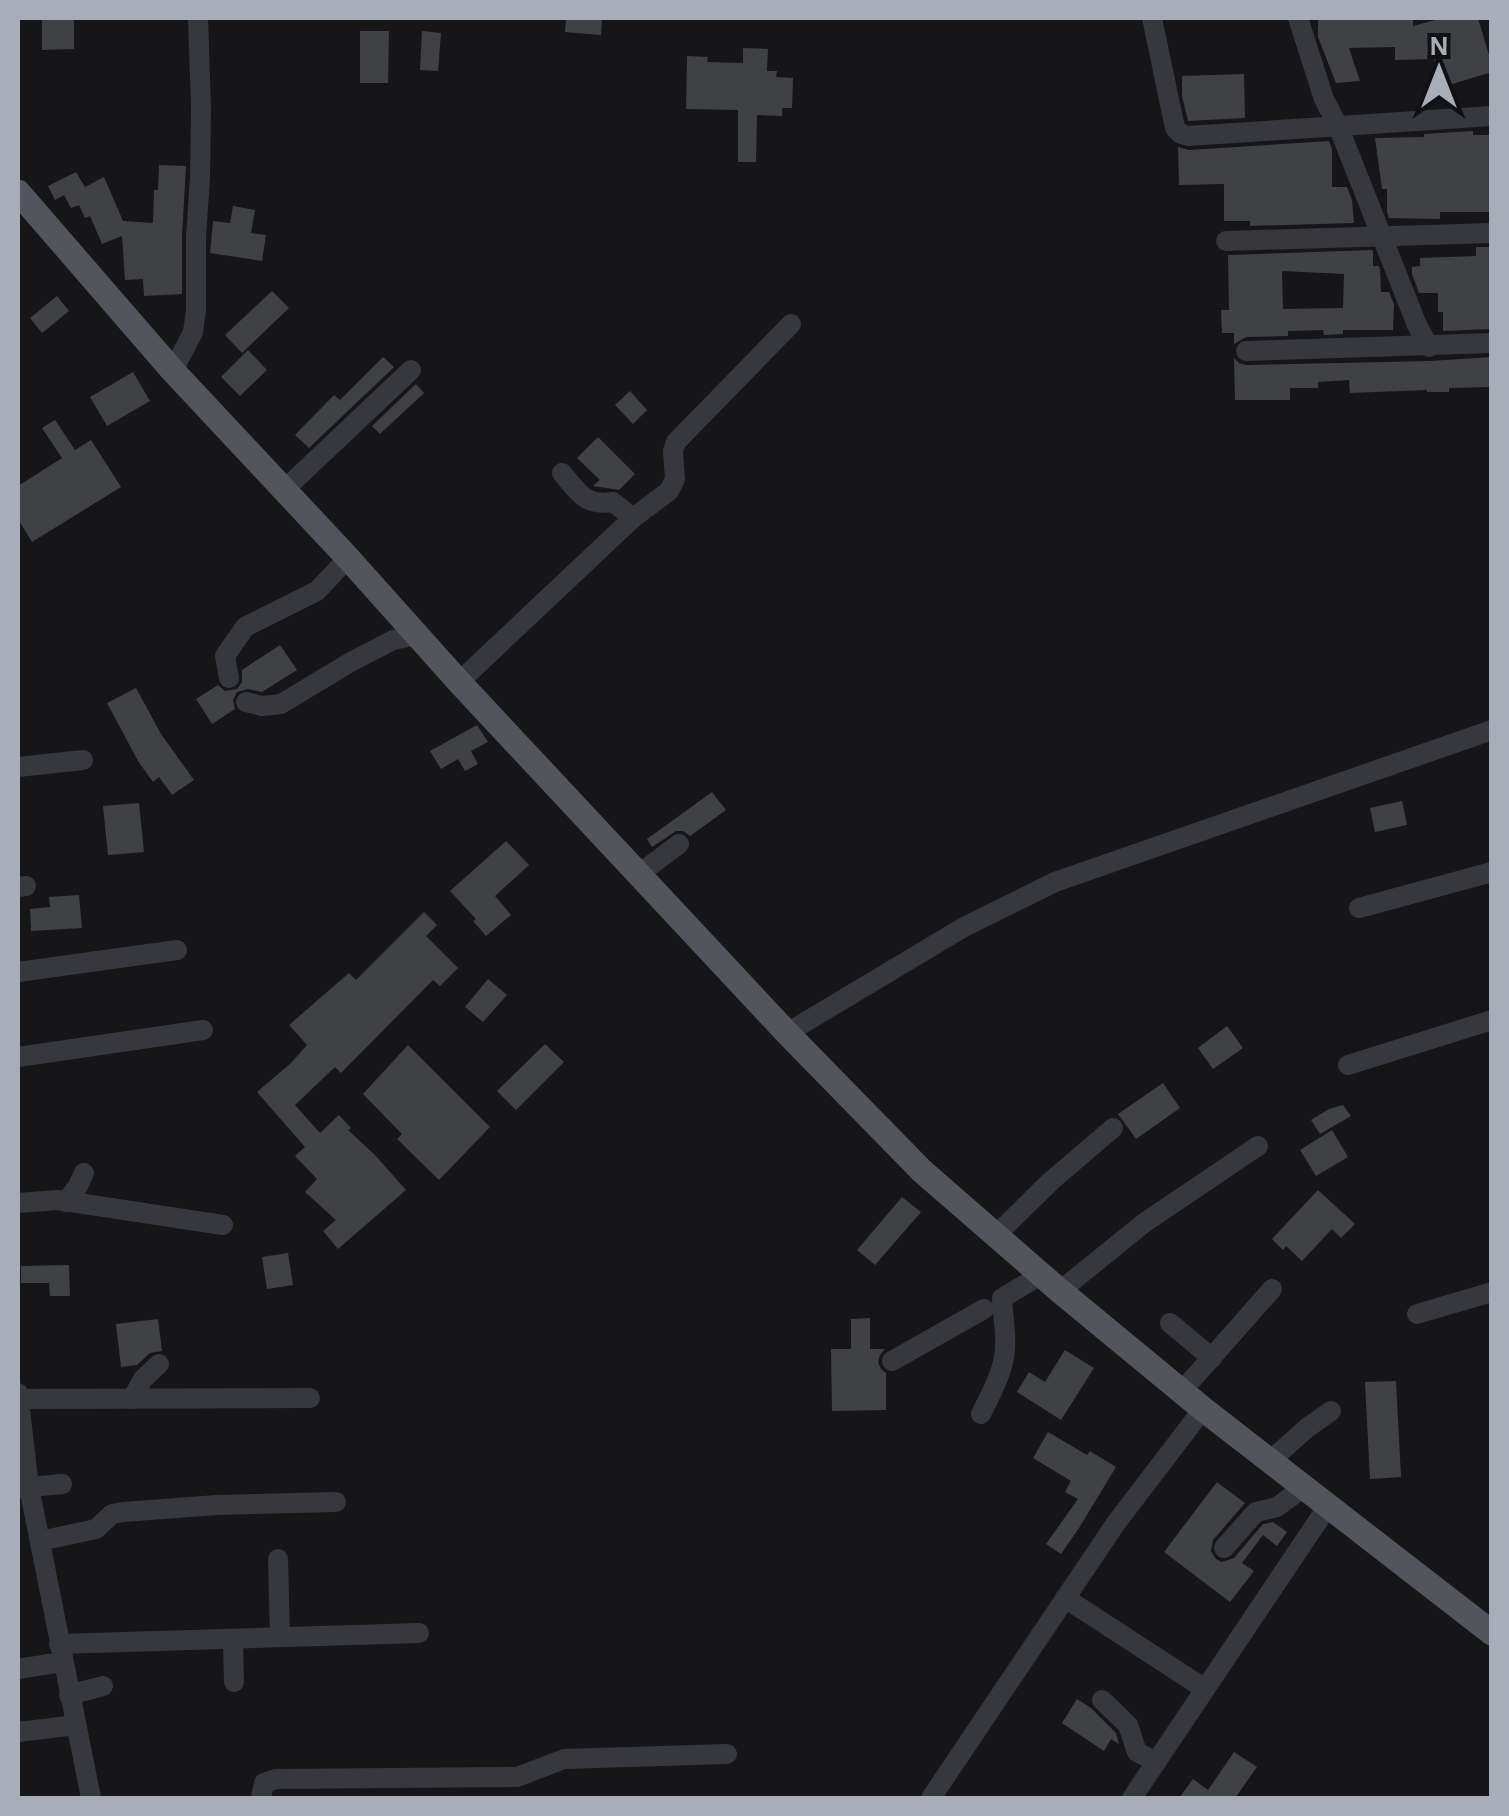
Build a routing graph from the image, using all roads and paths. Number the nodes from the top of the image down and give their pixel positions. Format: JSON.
{"nodes":[{"id":1,"x":198,"y":18,"type":"edge"},
{"id":2,"x":1152,"y":18,"type":"edge"},
{"id":3,"x":1298,"y":18,"type":"edge"},
{"id":4,"x":1492,"y":116,"type":"edge"},
{"id":5,"x":1338,"y":126,"type":"junction"},
{"id":6,"x":18,"y":192,"type":"edge"},
{"id":7,"x":1492,"y":233,"type":"edge"},
{"id":8,"x":1380,"y":238,"type":"junction"},
{"id":9,"x":1226,"y":242,"type":"dead end"},
{"id":10,"x":791,"y":324,"type":"dead end"},
{"id":11,"x":1492,"y":343,"type":"edge"},
{"id":12,"x":1429,"y":347,"type":"junction"},
{"id":13,"x":1246,"y":352,"type":"dead end"},
{"id":14,"x":411,"y":370,"type":"dead end"},
{"id":15,"x":173,"y":372,"type":"junction"},
{"id":16,"x":562,"y":473,"type":"dead end"},
{"id":17,"x":284,"y":490,"type":"junction"},
{"id":18,"x":633,"y":518,"type":"junction"},
{"id":19,"x":348,"y":558,"type":"junction"},
{"id":20,"x":418,"y":635,"type":"junction"},
{"id":21,"x":229,"y":678,"type":"dead end"},
{"id":22,"x":459,"y":682,"type":"junction"},
{"id":23,"x":246,"y":702,"type":"dead end"},
{"id":24,"x":1492,"y":730,"type":"edge"},
{"id":25,"x":82,"y":760,"type":"dead end"},
{"id":26,"x":18,"y":767,"type":"edge"},
{"id":27,"x":679,"y":844,"type":"dead end"},
{"id":28,"x":1492,"y":872,"type":"edge"},
{"id":29,"x":639,"y":874,"type":"junction"},
{"id":30,"x":1359,"y":908,"type":"dead end"},
{"id":31,"x":178,"y":950,"type":"dead end"},
{"id":32,"x":18,"y":972,"type":"edge"},
{"id":33,"x":1492,"y":1020,"type":"edge"},
{"id":34,"x":203,"y":1030,"type":"dead end"},
{"id":35,"x":787,"y":1034,"type":"junction"},
{"id":36,"x":18,"y":1057,"type":"edge"},
{"id":37,"x":1348,"y":1065,"type":"dead end"},
{"id":38,"x":1113,"y":1128,"type":"dead end"},
{"id":39,"x":1258,"y":1146,"type":"dead end"},
{"id":40,"x":84,"y":1173,"type":"dead end"},
{"id":41,"x":66,"y":1202,"type":"junction"},
{"id":42,"x":18,"y":1203,"type":"edge"},
{"id":43,"x":223,"y":1225,"type":"dead end"},
{"id":44,"x":996,"y":1235,"type":"junction"},
{"id":45,"x":1051,"y":1283,"type":"junction"},
{"id":46,"x":1272,"y":1289,"type":"dead end"},
{"id":47,"x":1492,"y":1292,"type":"edge"},
{"id":48,"x":992,"y":1304,"type":"junction"},
{"id":49,"x":1418,"y":1314,"type":"dead end"},
{"id":50,"x":1170,"y":1323,"type":"dead end"},
{"id":51,"x":1212,"y":1358,"type":"junction"},
{"id":52,"x":892,"y":1361,"type":"dead end"},
{"id":53,"x":159,"y":1364,"type":"dead end"},
{"id":54,"x":1182,"y":1391,"type":"junction"},
{"id":55,"x":18,"y":1396,"type":"edge"},
{"id":56,"x":132,"y":1398,"type":"junction"},
{"id":57,"x":310,"y":1398,"type":"dead end"},
{"id":58,"x":1204,"y":1409,"type":"junction"},
{"id":59,"x":1330,"y":1411,"type":"dead end"},
{"id":60,"x":980,"y":1414,"type":"dead end"},
{"id":61,"x":19,"y":1421,"type":"edge"},
{"id":62,"x":1270,"y":1461,"type":"junction"},
{"id":63,"x":62,"y":1484,"type":"dead end"},
{"id":64,"x":1304,"y":1487,"type":"junction"},
{"id":65,"x":23,"y":1488,"type":"edge"},
{"id":66,"x":336,"y":1502,"type":"dead end"},
{"id":67,"x":1328,"y":1506,"type":"junction"},
{"id":68,"x":40,"y":1541,"type":"junction"},
{"id":69,"x":1224,"y":1548,"type":"dead end"},
{"id":70,"x":278,"y":1559,"type":"dead end"},
{"id":71,"x":1066,"y":1598,"type":"junction"},
{"id":72,"x":420,"y":1633,"type":"dead end"},
{"id":73,"x":1492,"y":1633,"type":"edge"},
{"id":74,"x":280,"y":1637,"type":"junction"},
{"id":75,"x":233,"y":1639,"type":"junction"},
{"id":76,"x":61,"y":1654,"type":"junction"},
{"id":77,"x":18,"y":1668,"type":"edge"},
{"id":78,"x":234,"y":1682,"type":"dead end"},
{"id":79,"x":103,"y":1686,"type":"dead end"},
{"id":80,"x":1206,"y":1689,"type":"junction"},
{"id":81,"x":69,"y":1695,"type":"junction"},
{"id":82,"x":1102,"y":1700,"type":"dead end"},
{"id":83,"x":76,"y":1725,"type":"junction"},
{"id":84,"x":18,"y":1732,"type":"edge"},
{"id":85,"x":727,"y":1754,"type":"dead end"},
{"id":86,"x":1156,"y":1762,"type":"junction"},
{"id":87,"x":92,"y":1798,"type":"edge"},
{"id":88,"x":261,"y":1798,"type":"edge"},
{"id":89,"x":930,"y":1798,"type":"edge"},
{"id":90,"x":1132,"y":1798,"type":"edge"}],
"edges":[{"from":1,"to":15,"type":"street"},
{"from":2,"to":5,"type":"street"},
{"from":3,"to":5,"type":"street"},
{"from":4,"to":5,"type":"street"},
{"from":5,"to":8,"type":"street"},
{"from":6,"to":15,"type":"main road"},
{"from":7,"to":8,"type":"street"},
{"from":8,"to":9,"type":"street"},
{"from":8,"to":12,"type":"street"},
{"from":10,"to":18,"type":"street"},
{"from":11,"to":12,"type":"street"},
{"from":12,"to":13,"type":"street"},
{"from":14,"to":17,"type":"street"},
{"from":15,"to":17,"type":"main road"},
{"from":16,"to":18,"type":"street"},
{"from":17,"to":19,"type":"main road"},
{"from":18,"to":22,"type":"street"},
{"from":19,"to":20,"type":"main road"},
{"from":19,"to":21,"type":"street"},
{"from":20,"to":22,"type":"main road"},
{"from":20,"to":23,"type":"street"},
{"from":22,"to":29,"type":"main road"},
{"from":24,"to":35,"type":"street"},
{"from":25,"to":26,"type":"street"},
{"from":27,"to":29,"type":"street"},
{"from":28,"to":30,"type":"street"},
{"from":29,"to":35,"type":"main road"},
{"from":31,"to":32,"type":"street"},
{"from":33,"to":37,"type":"street"},
{"from":34,"to":36,"type":"street"},
{"from":35,"to":44,"type":"main road"},
{"from":38,"to":44,"type":"street"},
{"from":39,"to":45,"type":"street"},
{"from":40,"to":41,"type":"street"},
{"from":41,"to":42,"type":"street"},
{"from":41,"to":43,"type":"street"},
{"from":44,"to":45,"type":"main road"},
{"from":45,"to":48,"type":"street"},
{"from":45,"to":54,"type":"main road"},
{"from":46,"to":51,"type":"street"},
{"from":47,"to":49,"type":"street"},
{"from":48,"to":52,"type":"street"},
{"from":48,"to":60,"type":"street"},
{"from":50,"to":51,"type":"street"},
{"from":51,"to":54,"type":"street"},
{"from":53,"to":56,"type":"street"},
{"from":54,"to":58,"type":"main road"},
{"from":55,"to":56,"type":"street"},
{"from":55,"to":61,"type":"street"},
{"from":56,"to":57,"type":"street"},
{"from":58,"to":62,"type":"main road"},
{"from":58,"to":71,"type":"street"},
{"from":59,"to":62,"type":"street"},
{"from":61,"to":65,"type":"street"},
{"from":62,"to":64,"type":"main road"},
{"from":63,"to":65,"type":"street"},
{"from":64,"to":67,"type":"main road"},
{"from":64,"to":69,"type":"street"},
{"from":65,"to":68,"type":"street"},
{"from":66,"to":68,"type":"street"},
{"from":67,"to":73,"type":"main road"},
{"from":67,"to":80,"type":"street"},
{"from":68,"to":76,"type":"street"},
{"from":70,"to":74,"type":"street"},
{"from":71,"to":80,"type":"street"},
{"from":71,"to":89,"type":"street"},
{"from":72,"to":74,"type":"street"},
{"from":74,"to":75,"type":"street"},
{"from":75,"to":76,"type":"street"},
{"from":75,"to":78,"type":"street"},
{"from":76,"to":77,"type":"street"},
{"from":76,"to":81,"type":"street"},
{"from":79,"to":81,"type":"street"},
{"from":80,"to":86,"type":"street"},
{"from":81,"to":83,"type":"street"},
{"from":82,"to":86,"type":"street"},
{"from":83,"to":84,"type":"street"},
{"from":83,"to":87,"type":"street"},
{"from":85,"to":88,"type":"street"},
{"from":86,"to":90,"type":"street"}]}
